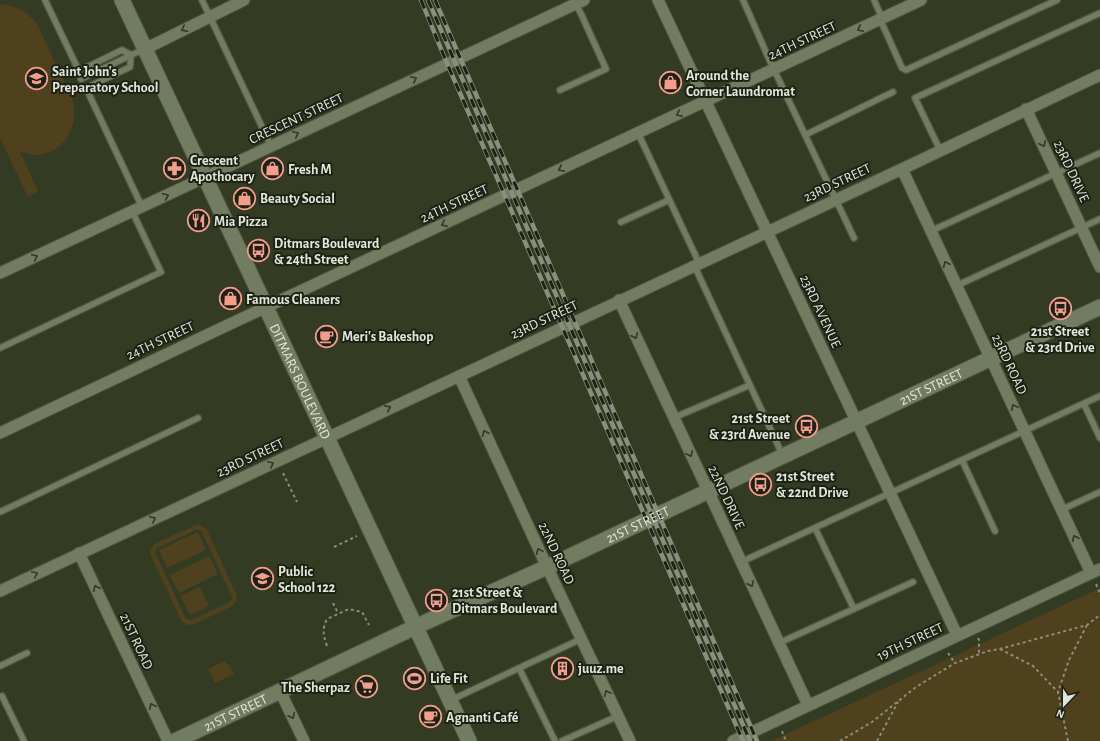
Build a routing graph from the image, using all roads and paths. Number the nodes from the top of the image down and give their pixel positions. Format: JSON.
{"nodes":[{"id":1,"x":45,"y":0,"type":"edge"},
{"id":2,"x":122,"y":0,"type":"edge"},
{"id":3,"x":202,"y":0,"type":"edge"},
{"id":4,"x":244,"y":0,"type":"edge"},
{"id":5,"x":658,"y":0,"type":"edge"},
{"id":6,"x":874,"y":0,"type":"edge"},
{"id":7,"x":921,"y":0,"type":"edge"},
{"id":8,"x":1057,"y":0,"type":"edge"},
{"id":9,"x":744,"y":1,"type":"edge"},
{"id":10,"x":580,"y":2,"type":"edge"},
{"id":11,"x":1100,"y":13,"type":"edge"},
{"id":12,"x":210,"y":16,"type":"junction"},
{"id":13,"x":881,"y":19,"type":"junction"},
{"id":14,"x":145,"y":49,"type":"junction"},
{"id":15,"x":131,"y":55,"type":"junction"},
{"id":16,"x":774,"y":69,"type":"junction"},
{"id":17,"x":1100,"y":75,"type":"edge"},
{"id":18,"x":82,"y":79,"type":"dead end"},
{"id":19,"x":560,"y":90,"type":"dead end"},
{"id":20,"x":893,"y":92,"type":"dead end"},
{"id":21,"x":706,"y":101,"type":"junction"},
{"id":22,"x":1026,"y":109,"type":"junction"},
{"id":23,"x":638,"y":133,"type":"junction"},
{"id":24,"x":805,"y":135,"type":"junction"},
{"id":25,"x":271,"y":146,"type":"junction"},
{"id":26,"x":940,"y":150,"type":"junction"},
{"id":27,"x":1100,"y":153,"type":"edge"},
{"id":28,"x":902,"y":169,"type":"junction"},
{"id":29,"x":1056,"y":173,"type":"junction"},
{"id":30,"x":205,"y":177,"type":"junction"},
{"id":31,"x":836,"y":199,"type":"junction"},
{"id":32,"x":669,"y":200,"type":"junction"},
{"id":33,"x":137,"y":209,"type":"junction"},
{"id":34,"x":1100,"y":219,"type":"edge"},
{"id":35,"x":621,"y":222,"type":"dead end"},
{"id":36,"x":1081,"y":228,"type":"junction"},
{"id":37,"x":767,"y":231,"type":"junction"},
{"id":38,"x":931,"y":231,"type":"junction"},
{"id":39,"x":854,"y":238,"type":"dead end"},
{"id":40,"x":697,"y":264,"type":"junction"},
{"id":41,"x":1100,"y":267,"type":"edge"},
{"id":42,"x":0,"y":273,"type":"edge"},
{"id":43,"x":956,"y":286,"type":"junction"},
{"id":44,"x":619,"y":300,"type":"junction"},
{"id":45,"x":266,"y":307,"type":"junction"},
{"id":46,"x":1100,"y":307,"type":"edge"},
{"id":47,"x":0,"y":348,"type":"edge"},
{"id":48,"x":991,"y":359,"type":"junction"},
{"id":49,"x":458,"y":376,"type":"junction"},
{"id":50,"x":750,"y":385,"type":"junction"},
{"id":51,"x":1100,"y":396,"type":"edge"},
{"id":52,"x":1084,"y":404,"type":"junction"},
{"id":53,"x":198,"y":418,"type":"dead end"},
{"id":54,"x":674,"y":418,"type":"junction"},
{"id":55,"x":856,"y":422,"type":"junction"},
{"id":56,"x":1025,"y":431,"type":"junction"},
{"id":57,"x":0,"y":433,"type":"edge"},
{"id":58,"x":327,"y":437,"type":"junction"},
{"id":59,"x":1100,"y":438,"type":"edge"},
{"id":60,"x":783,"y":456,"type":"junction"},
{"id":61,"x":962,"y":460,"type":"junction"},
{"id":62,"x":283,"y":473,"type":"dead end"},
{"id":63,"x":708,"y":492,"type":"junction"},
{"id":64,"x":1100,"y":492,"type":"edge"},
{"id":65,"x":890,"y":493,"type":"junction"},
{"id":66,"x":297,"y":502,"type":"dead end"},
{"id":67,"x":1062,"y":510,"type":"junction"},
{"id":68,"x":0,"y":512,"type":"edge"},
{"id":69,"x":815,"y":528,"type":"junction"},
{"id":70,"x":994,"y":531,"type":"dead end"},
{"id":71,"x":356,"y":536,"type":"dead end"},
{"id":72,"x":334,"y":547,"type":"dead end"},
{"id":73,"x":79,"y":554,"type":"junction"},
{"id":74,"x":741,"y":562,"type":"junction"},
{"id":75,"x":547,"y":567,"type":"junction"},
{"id":76,"x":1096,"y":571,"type":"edge"},
{"id":77,"x":913,"y":582,"type":"dead end"},
{"id":78,"x":1096,"y":584,"type":"dead end"},
{"id":79,"x":0,"y":591,"type":"edge"},
{"id":80,"x":1100,"y":592,"type":"edge"},
{"id":81,"x":333,"y":603,"type":"dead end"},
{"id":82,"x":854,"y":608,"type":"junction"},
{"id":83,"x":338,"y":613,"type":"junction"},
{"id":84,"x":1100,"y":614,"type":"edge"},
{"id":85,"x":369,"y":625,"type":"dead end"},
{"id":86,"x":1087,"y":625,"type":"junction"},
{"id":87,"x":415,"y":627,"type":"junction"},
{"id":88,"x":957,"y":635,"type":"junction"},
{"id":89,"x":977,"y":637,"type":"dead end"},
{"id":90,"x":581,"y":639,"type":"junction"},
{"id":91,"x":779,"y":643,"type":"junction"},
{"id":92,"x":327,"y":646,"type":"dead end"},
{"id":93,"x":1000,"y":649,"type":"junction"},
{"id":94,"x":947,"y":651,"type":"dead end"},
{"id":95,"x":27,"y":653,"type":"dead end"},
{"id":96,"x":979,"y":654,"type":"junction"},
{"id":97,"x":955,"y":663,"type":"junction"},
{"id":98,"x":0,"y":666,"type":"edge"},
{"id":99,"x":519,"y":668,"type":"junction"},
{"id":100,"x":280,"y":691,"type":"junction"},
{"id":101,"x":1058,"y":692,"type":"junction"},
{"id":102,"x":2,"y":696,"type":"dead end"},
{"id":103,"x":450,"y":700,"type":"junction"},
{"id":104,"x":900,"y":700,"type":"junction"},
{"id":105,"x":808,"y":706,"type":"junction"},
{"id":106,"x":618,"y":716,"type":"junction"},
{"id":107,"x":781,"y":730,"type":"dead end"},
{"id":108,"x":24,"y":741,"type":"edge"},
{"id":109,"x":168,"y":741,"type":"edge"},
{"id":110,"x":175,"y":741,"type":"edge"},
{"id":111,"x":304,"y":741,"type":"edge"},
{"id":112,"x":469,"y":741,"type":"edge"},
{"id":113,"x":554,"y":741,"type":"edge"},
{"id":114,"x":562,"y":741,"type":"edge"},
{"id":115,"x":630,"y":741,"type":"edge"},
{"id":116,"x":733,"y":741,"type":"edge"},
{"id":117,"x":786,"y":741,"type":"edge"},
{"id":118,"x":840,"y":741,"type":"edge"},
{"id":119,"x":877,"y":741,"type":"edge"},
{"id":120,"x":1068,"y":741,"type":"edge"}],
"edges":[{"from":1,"to":15,"type":"lane"},
{"from":2,"to":14,"type":"street","name":"DITMARS BOULEVARD"},
{"from":3,"to":12,"type":"lane"},
{"from":4,"to":12,"type":"street"},
{"from":5,"to":21,"type":"street","name":"23RD AVENUE"},
{"from":6,"to":13,"type":"lane"},
{"from":7,"to":13,"type":"street","name":"24TH STREET"},
{"from":8,"to":13,"type":"lane"},
{"from":9,"to":16,"type":"lane"},
{"from":10,"to":19,"type":"lane"},
{"from":25,"to":10,"type":"street","name":"CRESCENT STREET","one_way":true},
{"from":11,"to":26,"type":"lane"},
{"from":12,"to":14,"type":"street","one_way":true},
{"from":12,"to":25,"type":"lane"},
{"from":13,"to":16,"type":"street","name":"24TH STREET","one_way":true},
{"from":14,"to":15,"type":"lane"},
{"from":14,"to":30,"type":"street","name":"DITMARS BOULEVARD"},
{"from":15,"to":18,"type":"lane"},
{"from":15,"to":33,"type":"lane"},
{"from":16,"to":21,"type":"street","name":"24TH STREET"},
{"from":16,"to":24,"type":"lane"},
{"from":17,"to":22,"type":"street","name":"23RD STREET"},
{"from":20,"to":24,"type":"lane"},
{"from":21,"to":23,"type":"street","name":"24TH STREET","one_way":true},
{"from":21,"to":37,"type":"street","name":"23RD AVENUE"},
{"from":22,"to":26,"type":"street","name":"23RD STREET"},
{"from":22,"to":29,"type":"street","name":"23RD DRIVE","one_way":true},
{"from":23,"to":32,"type":"lane"},
{"from":23,"to":45,"type":"street","name":"24TH STREET","one_way":true},
{"from":24,"to":31,"type":"lane"},
{"from":25,"to":30,"type":"street","name":"CRESCENT STREET"},
{"from":26,"to":28,"type":"street","name":"23RD STREET"},
{"from":27,"to":29,"type":"lane"},
{"from":28,"to":31,"type":"street","name":"23RD STREET"},
{"from":28,"to":38,"type":"street","name":"23RD ROAD"},
{"from":29,"to":36,"type":"street","name":"23RD DRIVE"},
{"from":29,"to":38,"type":"lane"},
{"from":33,"to":30,"type":"street","name":"CRESCENT STREET","one_way":true},
{"from":30,"to":45,"type":"street","name":"DITMARS BOULEVARD"},
{"from":31,"to":37,"type":"street","name":"23RD STREET"},
{"from":31,"to":39,"type":"lane"},
{"from":32,"to":35,"type":"lane"},
{"from":32,"to":40,"type":"lane"},
{"from":42,"to":33,"type":"street","name":"CRESCENT STREET","one_way":true},
{"from":33,"to":47,"type":"lane"},
{"from":34,"to":36,"type":"lane"},
{"from":36,"to":41,"type":"street","name":"23RD DRIVE"},
{"from":36,"to":43,"type":"lane"},
{"from":37,"to":40,"type":"street","name":"23RD STREET"},
{"from":37,"to":55,"type":"street","name":"23RD AVENUE"},
{"from":43,"to":38,"type":"street","name":"23RD ROAD","one_way":true},
{"from":40,"to":44,"type":"street","name":"23RD STREET"},
{"from":40,"to":50,"type":"lane"},
{"from":43,"to":48,"type":"street","name":"23RD ROAD"},
{"from":44,"to":49,"type":"street","name":"23RD STREET"},
{"from":44,"to":54,"type":"street","name":"22ND DRIVE","one_way":true},
{"from":45,"to":57,"type":"street","name":"24TH STREET"},
{"from":45,"to":58,"type":"street","name":"DITMARS BOULEVARD"},
{"from":46,"to":48,"type":"street","name":"21ST STREET"},
{"from":48,"to":55,"type":"street","name":"21ST STREET"},
{"from":56,"to":48,"type":"street","name":"23RD ROAD","one_way":true},
{"from":58,"to":49,"type":"street","name":"23RD STREET","one_way":true},
{"from":75,"to":49,"type":"street","name":"22ND ROAD","one_way":true},
{"from":50,"to":54,"type":"lane"},
{"from":50,"to":60,"type":"lane"},
{"from":51,"to":52,"type":"lane"},
{"from":52,"to":56,"type":"lane"},
{"from":52,"to":59,"type":"lane"},
{"from":53,"to":68,"type":"lane"},
{"from":54,"to":63,"type":"street","name":"22ND DRIVE","one_way":true},
{"from":55,"to":60,"type":"street","name":"21ST STREET"},
{"from":55,"to":65,"type":"street","name":"23RD AVENUE"},
{"from":56,"to":61,"type":"lane"},
{"from":56,"to":67,"type":"street","name":"23RD ROAD"},
{"from":73,"to":58,"type":"street","name":"23RD STREET","one_way":true},
{"from":58,"to":87,"type":"street","name":"DITMARS BOULEVARD"},
{"from":60,"to":63,"type":"street","name":"21ST STREET"},
{"from":61,"to":65,"type":"lane"},
{"from":61,"to":70,"type":"lane"},
{"from":62,"to":66,"type":"path"},
{"from":63,"to":74,"type":"street","name":"22ND DRIVE"},
{"from":63,"to":75,"type":"street","name":"21ST STREET"},
{"from":64,"to":67,"type":"lane"},
{"from":65,"to":69,"type":"lane"},
{"from":65,"to":88,"type":"street","name":"23RD AVENUE"},
{"from":76,"to":67,"type":"street","name":"23RD ROAD","one_way":true},
{"from":69,"to":74,"type":"lane"},
{"from":69,"to":82,"type":"lane"},
{"from":71,"to":72,"type":"path"},
{"from":79,"to":73,"type":"street","name":"23RD STREET","one_way":true},
{"from":109,"to":73,"type":"street","name":"21ST ROAD","one_way":true},
{"from":74,"to":91,"type":"street","name":"22ND DRIVE","one_way":true},
{"from":75,"to":87,"type":"street","name":"21ST STREET"},
{"from":75,"to":90,"type":"street","name":"22ND ROAD"},
{"from":76,"to":88,"type":"street","name":"19TH STREET"},
{"from":77,"to":82,"type":"lane"},
{"from":78,"to":80,"type":"path"},
{"from":81,"to":83,"type":"path"},
{"from":82,"to":91,"type":"lane"},
{"from":83,"to":85,"type":"path"},
{"from":83,"to":92,"type":"path"},
{"from":84,"to":86,"type":"path"},
{"from":86,"to":93,"type":"path"},
{"from":86,"to":101,"type":"path"},
{"from":87,"to":100,"type":"street","name":"21ST STREET"},
{"from":87,"to":103,"type":"street","name":"DITMARS BOULEVARD"},
{"from":88,"to":105,"type":"street","name":"19TH STREET"},
{"from":89,"to":96,"type":"path"},
{"from":90,"to":99,"type":"lane"},
{"from":106,"to":90,"type":"street","name":"22ND ROAD","one_way":true},
{"from":91,"to":105,"type":"street","name":"22ND DRIVE"},
{"from":93,"to":96,"type":"path"},
{"from":93,"to":101,"type":"path"},
{"from":94,"to":97,"type":"path"},
{"from":95,"to":98,"type":"lane"},
{"from":96,"to":97,"type":"path"},
{"from":97,"to":104,"type":"path"},
{"from":99,"to":103,"type":"lane"},
{"from":99,"to":113,"type":"lane"},
{"from":100,"to":110,"type":"street","name":"21ST STREET"},
{"from":100,"to":111,"type":"street","one_way":true},
{"from":101,"to":120,"type":"path"},
{"from":102,"to":108,"type":"lane"},
{"from":103,"to":112,"type":"street","name":"DITMARS BOULEVARD"},
{"from":104,"to":118,"type":"path"},
{"from":104,"to":119,"type":"path"},
{"from":105,"to":116,"type":"street","name":"19TH STREET"},
{"from":106,"to":114,"type":"lane"},
{"from":106,"to":115,"type":"street","name":"22ND ROAD"},
{"from":107,"to":117,"type":"path"}]}
